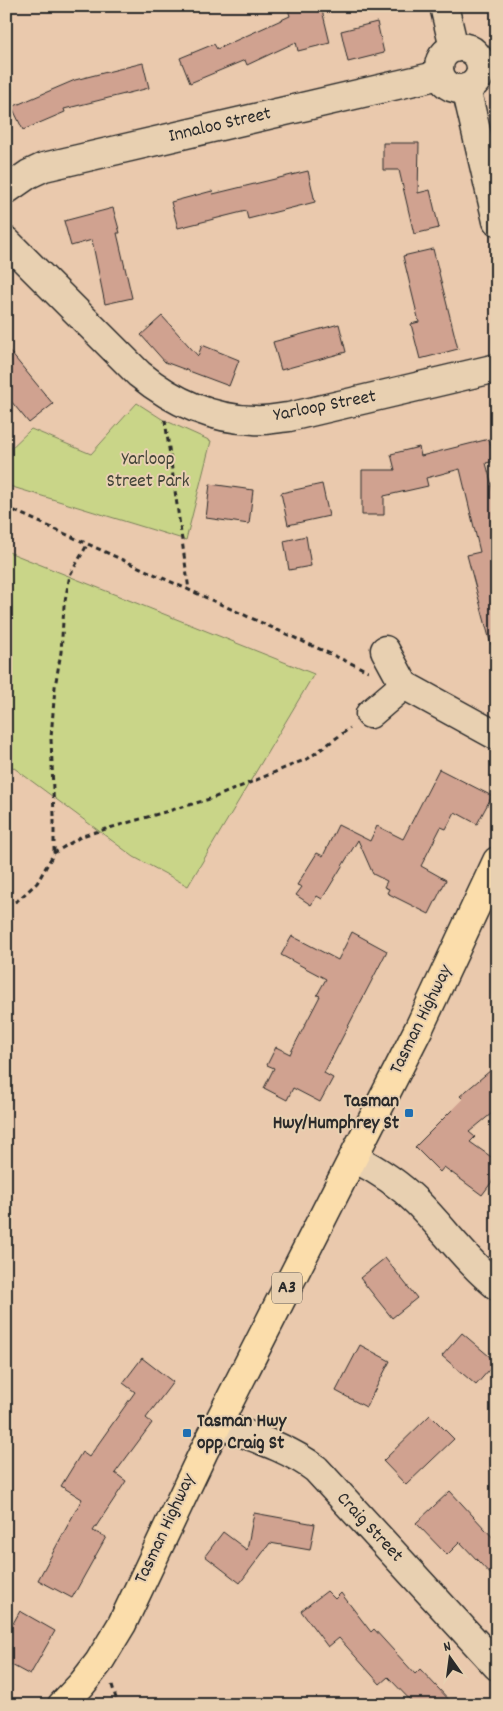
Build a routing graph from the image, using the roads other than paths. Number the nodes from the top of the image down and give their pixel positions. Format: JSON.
{"nodes":[{"id":1,"x":444,"y":6,"type":"edge"},
{"id":2,"x":454,"y":48,"type":"junction"},
{"id":3,"x":489,"y":62,"type":"edge"},
{"id":4,"x":440,"y":75,"type":"junction"},
{"id":5,"x":466,"y":88,"type":"junction"},
{"id":6,"x":6,"y":190,"type":"edge"},
{"id":7,"x":497,"y":221,"type":"edge"},
{"id":8,"x":6,"y":241,"type":"edge"},
{"id":9,"x":497,"y":368,"type":"edge"},
{"id":10,"x":385,"y":650,"type":"dead end"},
{"id":11,"x":404,"y":685,"type":"junction"},
{"id":12,"x":370,"y":714,"type":"road end"},
{"id":13,"x":497,"y":736,"type":"edge"},
{"id":14,"x":497,"y":861,"type":"edge"},
{"id":15,"x":354,"y":1158,"type":"junction"},
{"id":16,"x":497,"y":1286,"type":"edge"},
{"id":17,"x":218,"y":1424,"type":"junction"},
{"id":18,"x":497,"y":1666,"type":"edge"},
{"id":19,"x":62,"y":1705,"type":"edge"}],
"edges":[{"from":1,"to":2,"type":"street"},
{"from":2,"to":3,"type":"street"},
{"from":2,"to":4,"type":"street"},
{"from":3,"to":5,"type":"street"},
{"from":4,"to":5,"type":"street"},
{"from":4,"to":6,"type":"street","name":"Innaloo Street"},
{"from":5,"to":7,"type":"street"},
{"from":8,"to":9,"type":"street","name":"Yarloop Street"},
{"from":10,"to":11,"type":"street"},
{"from":11,"to":12,"type":"street"},
{"from":11,"to":13,"type":"street"},
{"from":14,"to":15,"type":"highway","name":"Tasman Highway","number":"A3"},
{"from":15,"to":16,"type":"street"},
{"from":15,"to":17,"type":"highway","name":"Tasman Highway","number":"A3"},
{"from":17,"to":18,"type":"street","name":"Craig Street"},
{"from":17,"to":19,"type":"highway","name":"Tasman Highway","number":"A3"}]}
